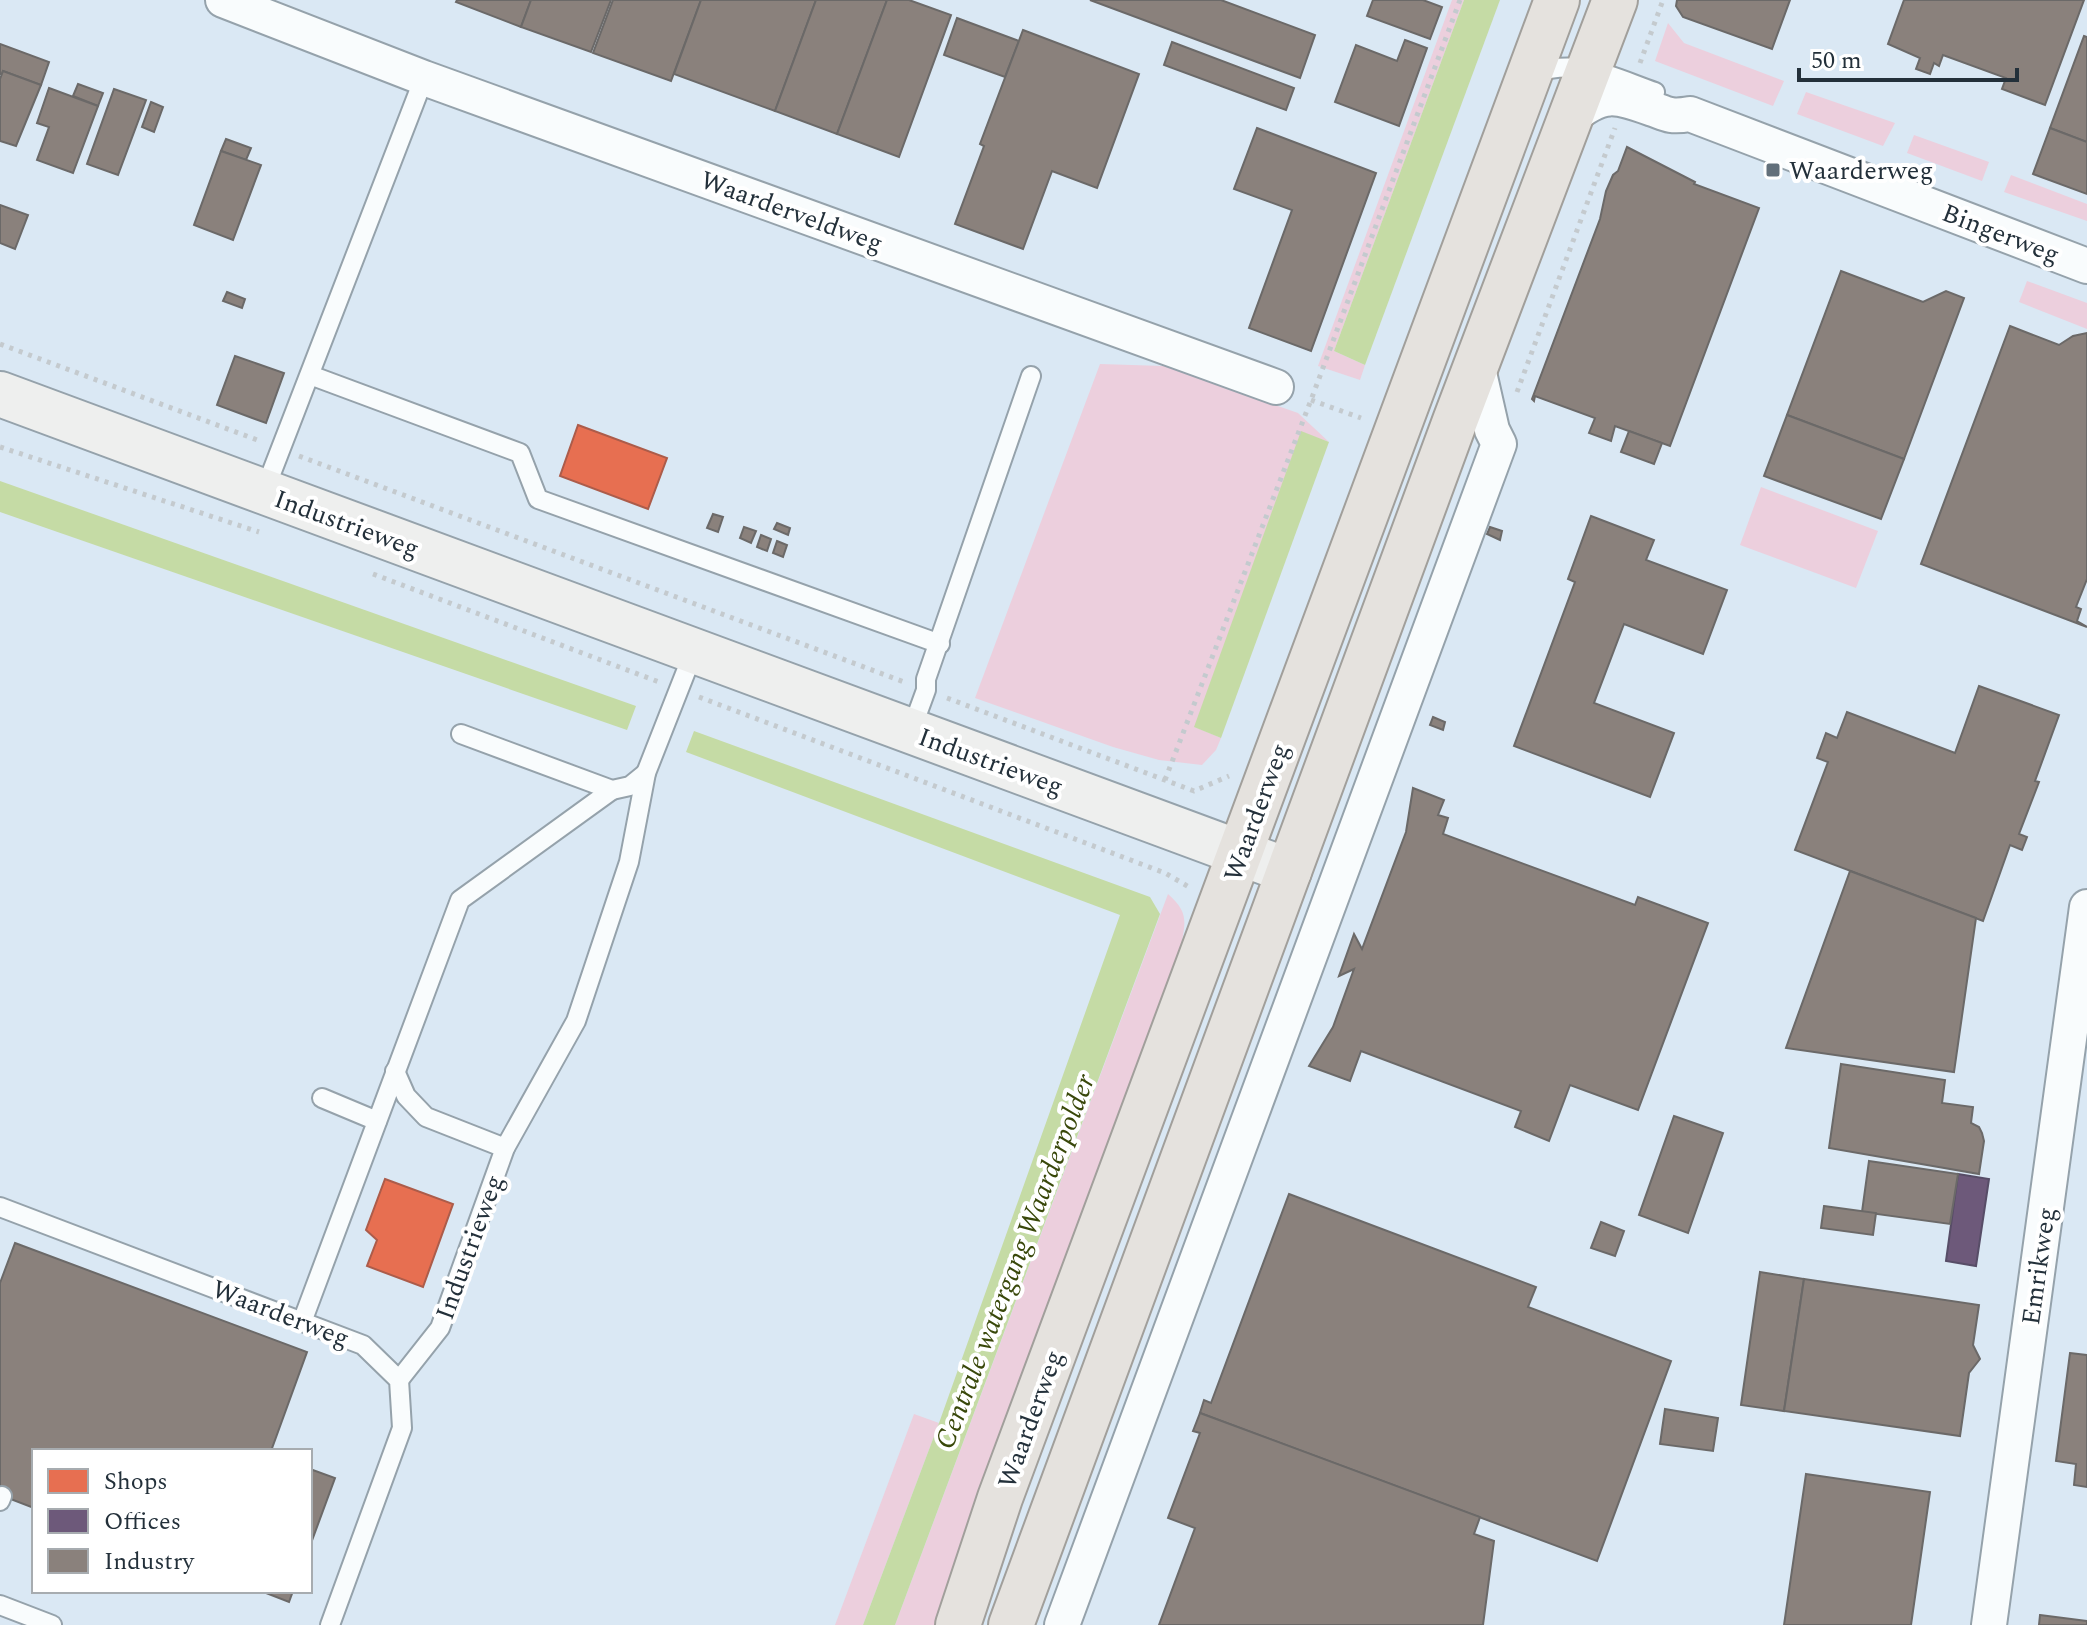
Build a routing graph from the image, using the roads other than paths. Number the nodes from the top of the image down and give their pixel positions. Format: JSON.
{"nodes":[{"id":1,"x":223,"y":0,"type":"edge"},
{"id":2,"x":1557,"y":0,"type":"edge"},
{"id":3,"x":1615,"y":0,"type":"edge"},
{"id":4,"x":1589,"y":68,"type":"junction"},
{"id":5,"x":1530,"y":74,"type":"junction"},
{"id":6,"x":424,"y":78,"type":"junction"},
{"id":7,"x":1690,"y":114,"type":"junction"},
{"id":8,"x":1572,"y":117,"type":"junction"},
{"id":9,"x":2087,"y":266,"type":"edge"},
{"id":10,"x":1477,"y":364,"type":"junction"},
{"id":11,"x":310,"y":375,"type":"junction"},
{"id":12,"x":1031,"y":376,"type":"dead end"},
{"id":13,"x":1276,"y":387,"type":"road end"},
{"id":14,"x":0,"y":394,"type":"edge"},
{"id":15,"x":264,"y":513,"type":"junction"},
{"id":16,"x":940,"y":644,"type":"junction"},
{"id":17,"x":686,"y":670,"type":"junction"},
{"id":18,"x":911,"y":731,"type":"junction"},
{"id":19,"x":461,"y":734,"type":"dead end"},
{"id":20,"x":646,"y":773,"type":"junction"},
{"id":21,"x":612,"y":790,"type":"junction"},
{"id":22,"x":1241,"y":853,"type":"junction"},
{"id":23,"x":1289,"y":871,"type":"junction"},
{"id":24,"x":2087,"y":907,"type":"edge"},
{"id":25,"x":395,"y":1071,"type":"junction"},
{"id":26,"x":322,"y":1098,"type":"dead end"},
{"id":27,"x":377,"y":1121,"type":"junction"},
{"id":28,"x":505,"y":1148,"type":"junction"},
{"id":29,"x":0,"y":1207,"type":"edge"},
{"id":30,"x":302,"y":1322,"type":"junction"},
{"id":31,"x":399,"y":1380,"type":"junction"},
{"id":32,"x":0,"y":1605,"type":"edge"},
{"id":33,"x":52,"y":1625,"type":"edge"},
{"id":34,"x":330,"y":1625,"type":"edge"},
{"id":35,"x":958,"y":1625,"type":"edge"},
{"id":36,"x":1011,"y":1625,"type":"edge"},
{"id":37,"x":1062,"y":1625,"type":"edge"},
{"id":38,"x":1989,"y":1625,"type":"edge"}],
"edges":[{"from":1,"to":6,"type":"street","name":"Waarderveldweg"},
{"from":2,"to":5,"type":"main road","name":"Waarderweg"},
{"from":3,"to":4,"type":"main road","name":"Waarderweg"},
{"from":4,"to":5,"type":"lane","name":"Bingerweg"},
{"from":4,"to":7,"type":"lane","name":"Bingerweg"},
{"from":4,"to":8,"type":"main road","name":"Waarderweg"},
{"from":5,"to":22,"type":"main road","name":"Waarderweg"},
{"from":6,"to":11,"type":"lane"},
{"from":6,"to":13,"type":"street","name":"Waarderveldweg"},
{"from":7,"to":8,"type":"street","name":"Bingerweg"},
{"from":7,"to":9,"type":"street","name":"Bingerweg"},
{"from":8,"to":10,"type":"main road","name":"Waarderweg"},
{"from":10,"to":23,"type":"main road","name":"Waarderweg"},
{"from":10,"to":37,"type":"street"},
{"from":11,"to":15,"type":"lane"},
{"from":11,"to":16,"type":"lane"},
{"from":12,"to":16,"type":"lane"},
{"from":14,"to":15,"type":"street","name":"Industrieweg"},
{"from":15,"to":17,"type":"street","name":"Industrieweg"},
{"from":16,"to":18,"type":"lane"},
{"from":17,"to":18,"type":"street","name":"Industrieweg"},
{"from":17,"to":20,"type":"lane","name":"Industrieweg"},
{"from":18,"to":22,"type":"street","name":"Industrieweg"},
{"from":19,"to":21,"type":"lane"},
{"from":20,"to":21,"type":"lane"},
{"from":20,"to":28,"type":"lane","name":"Industrieweg"},
{"from":21,"to":25,"type":"lane"},
{"from":22,"to":23,"type":"street","name":"Industrieweg"},
{"from":22,"to":35,"type":"main road","name":"Waarderweg"},
{"from":23,"to":36,"type":"main road","name":"Waarderweg"},
{"from":24,"to":38,"type":"street","name":"Emrikweg"},
{"from":25,"to":27,"type":"lane"},
{"from":25,"to":28,"type":"lane","name":"Industrieweg"},
{"from":26,"to":27,"type":"lane"},
{"from":27,"to":30,"type":"lane"},
{"from":28,"to":31,"type":"lane","name":"Industrieweg"},
{"from":29,"to":30,"type":"lane","name":"Waarderweg"},
{"from":30,"to":31,"type":"lane","name":"Waarderweg"},
{"from":31,"to":34,"type":"lane"},
{"from":32,"to":33,"type":"lane"}]}
